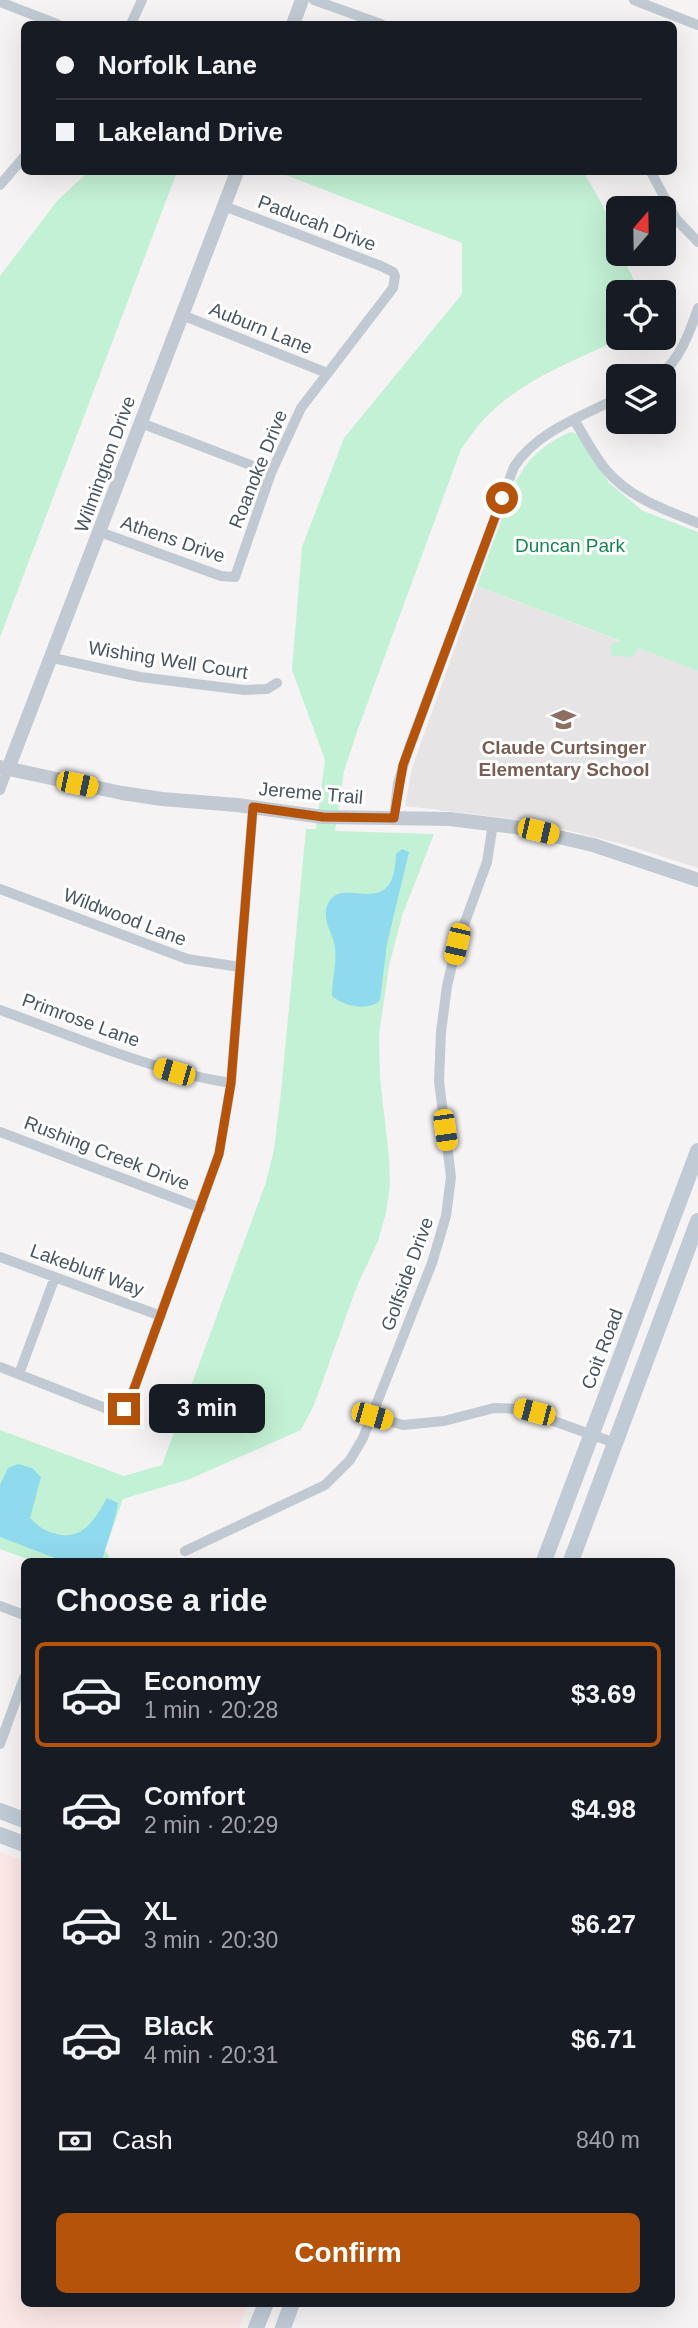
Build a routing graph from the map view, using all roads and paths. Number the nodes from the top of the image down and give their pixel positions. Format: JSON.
{"nodes":[{"id":1,"x":142,"y":0,"type":"edge"},
{"id":2,"x":302,"y":0,"type":"edge"},
{"id":3,"x":314,"y":0,"type":"edge"},
{"id":4,"x":634,"y":0,"type":"edge"},
{"id":5,"x":0,"y":2,"type":"edge"},
{"id":6,"x":49,"y":21,"type":"edge"},
{"id":7,"x":132,"y":21,"type":"edge"},
{"id":8,"x":294,"y":21,"type":"edge"},
{"id":9,"x":373,"y":21,"type":"edge"},
{"id":10,"x":698,"y":25,"type":"edge"},
{"id":11,"x":21,"y":160,"type":"edge"},
{"id":12,"x":236,"y":175,"type":"edge"},
{"id":13,"x":653,"y":175,"type":"edge"},
{"id":14,"x":0,"y":183,"type":"edge"},
{"id":15,"x":224,"y":206,"type":"junction"},
{"id":16,"x":698,"y":242,"type":"edge"},
{"id":17,"x":395,"y":276,"type":"joint"},
{"id":18,"x":698,"y":308,"type":"edge"},
{"id":19,"x":182,"y":316,"type":"junction"},
{"id":20,"x":671,"y":364,"type":"edge"},
{"id":21,"x":327,"y":373,"type":"junction"},
{"id":22,"x":606,"y":404,"type":"edge"},
{"id":23,"x":574,"y":420,"type":"junction"},
{"id":24,"x":141,"y":423,"type":"junction"},
{"id":25,"x":271,"y":473,"type":"junction"},
{"id":26,"x":698,"y":523,"type":"edge"},
{"id":27,"x":100,"y":532,"type":"junction"},
{"id":28,"x":235,"y":577,"type":"joint"},
{"id":29,"x":53,"y":658,"type":"junction"},
{"id":30,"x":277,"y":683,"type":"dead end"},
{"id":31,"x":4,"y":768,"type":"edge"},
{"id":32,"x":0,"y":790,"type":"edge"},
{"id":33,"x":253,"y":807,"type":"junction"},
{"id":34,"x":394,"y":818,"type":"junction"},
{"id":35,"x":493,"y":824,"type":"junction"},
{"id":36,"x":698,"y":880,"type":"edge"},
{"id":37,"x":0,"y":889,"type":"edge"},
{"id":38,"x":240,"y":967,"type":"junction"},
{"id":39,"x":0,"y":1010,"type":"edge"},
{"id":40,"x":231,"y":1083,"type":"junction"},
{"id":41,"x":0,"y":1132,"type":"edge"},
{"id":42,"x":698,"y":1151,"type":"edge"},
{"id":43,"x":201,"y":1208,"type":"junction"},
{"id":44,"x":698,"y":1221,"type":"edge"},
{"id":45,"x":0,"y":1256,"type":"edge"},
{"id":46,"x":55,"y":1277,"type":"junction"},
{"id":47,"x":161,"y":1316,"type":"junction"},
{"id":48,"x":0,"y":1367,"type":"edge"},
{"id":49,"x":19,"y":1374,"type":"junction"},
{"id":50,"x":372,"y":1416,"type":"junction"},
{"id":51,"x":592,"y":1434,"type":"junction"},
{"id":52,"x":615,"y":1443,"type":"junction"},
{"id":53,"x":185,"y":1551,"type":"dead end"},
{"id":54,"x":545,"y":1558,"type":"edge"},
{"id":55,"x":572,"y":1558,"type":"edge"},
{"id":56,"x":0,"y":1605,"type":"edge"},
{"id":57,"x":21,"y":1614,"type":"edge"},
{"id":58,"x":21,"y":1686,"type":"edge"},
{"id":59,"x":1,"y":1736,"type":"edge"},
{"id":60,"x":0,"y":1811,"type":"edge"},
{"id":61,"x":21,"y":1819,"type":"edge"},
{"id":62,"x":0,"y":1835,"type":"edge"},
{"id":63,"x":21,"y":1843,"type":"edge"},
{"id":64,"x":264,"y":2307,"type":"edge"},
{"id":65,"x":290,"y":2307,"type":"edge"},
{"id":66,"x":256,"y":2328,"type":"edge"},
{"id":67,"x":282,"y":2328,"type":"edge"}],
"edges":[{"from":1,"to":7,"type":"street"},
{"from":2,"to":8,"type":"street"},
{"from":3,"to":9,"type":"street"},
{"from":4,"to":10,"type":"street"},
{"from":5,"to":6,"type":"street"},
{"from":11,"to":14,"type":"street"},
{"from":12,"to":15,"type":"street","name":"Wilmington Drive"},
{"from":13,"to":16,"type":"street"},
{"from":15,"to":17,"type":"street","name":"Paducah Drive"},
{"from":15,"to":19,"type":"street","name":"Wilmington Drive"},
{"from":17,"to":21,"type":"street","name":"Roanoke Drive"},
{"from":18,"to":20,"type":"street"},
{"from":19,"to":21,"type":"street","name":"Auburn Lane"},
{"from":19,"to":24,"type":"street","name":"Wilmington Drive"},
{"from":21,"to":25,"type":"street","name":"Roanoke Drive"},
{"from":22,"to":23,"type":"street"},
{"from":23,"to":26,"type":"street"},
{"from":23,"to":34,"type":"street"},
{"from":24,"to":25,"type":"street"},
{"from":24,"to":27,"type":"street","name":"Wilmington Drive"},
{"from":25,"to":28,"type":"street","name":"Roanoke Drive"},
{"from":27,"to":28,"type":"street","name":"Athens Drive"},
{"from":27,"to":29,"type":"street","name":"Wilmington Drive"},
{"from":29,"to":30,"type":"street","name":"Wishing Well Court"},
{"from":29,"to":31,"type":"street","name":"Wilmington Drive"},
{"from":31,"to":32,"type":"street"},
{"from":31,"to":33,"type":"street","name":"Jereme Trail"},
{"from":33,"to":34,"type":"street","name":"Jereme Trail"},
{"from":33,"to":38,"type":"street"},
{"from":34,"to":35,"type":"street","name":"Jereme Trail"},
{"from":35,"to":36,"type":"street","name":"Jereme Trail"},
{"from":35,"to":50,"type":"street","name":"Golfside Drive"},
{"from":37,"to":38,"type":"street","name":"Wildwood Lane"},
{"from":38,"to":40,"type":"street"},
{"from":39,"to":40,"type":"street","name":"Primrose Lane"},
{"from":40,"to":43,"type":"street"},
{"from":41,"to":43,"type":"street","name":"Rushing Creek Drive"},
{"from":42,"to":51,"type":"main road","name":"Coit Road"},
{"from":43,"to":47,"type":"street"},
{"from":44,"to":52,"type":"main road"},
{"from":45,"to":46,"type":"street","name":"Lakebluff Way"},
{"from":46,"to":47,"type":"street","name":"Lakebluff Way"},
{"from":46,"to":49,"type":"street"},
{"from":47,"to":49,"type":"street"},
{"from":48,"to":49,"type":"street"},
{"from":50,"to":51,"type":"street"},
{"from":50,"to":53,"type":"street","name":"Golfside Drive"},
{"from":51,"to":52,"type":"street"},
{"from":51,"to":54,"type":"main road","name":"Coit Road"},
{"from":52,"to":55,"type":"main road"},
{"from":56,"to":57,"type":"street"},
{"from":58,"to":59,"type":"street"},
{"from":60,"to":61,"type":"main road"},
{"from":62,"to":63,"type":"main road"},
{"from":64,"to":66,"type":"main road"},
{"from":65,"to":67,"type":"main road"}]}
